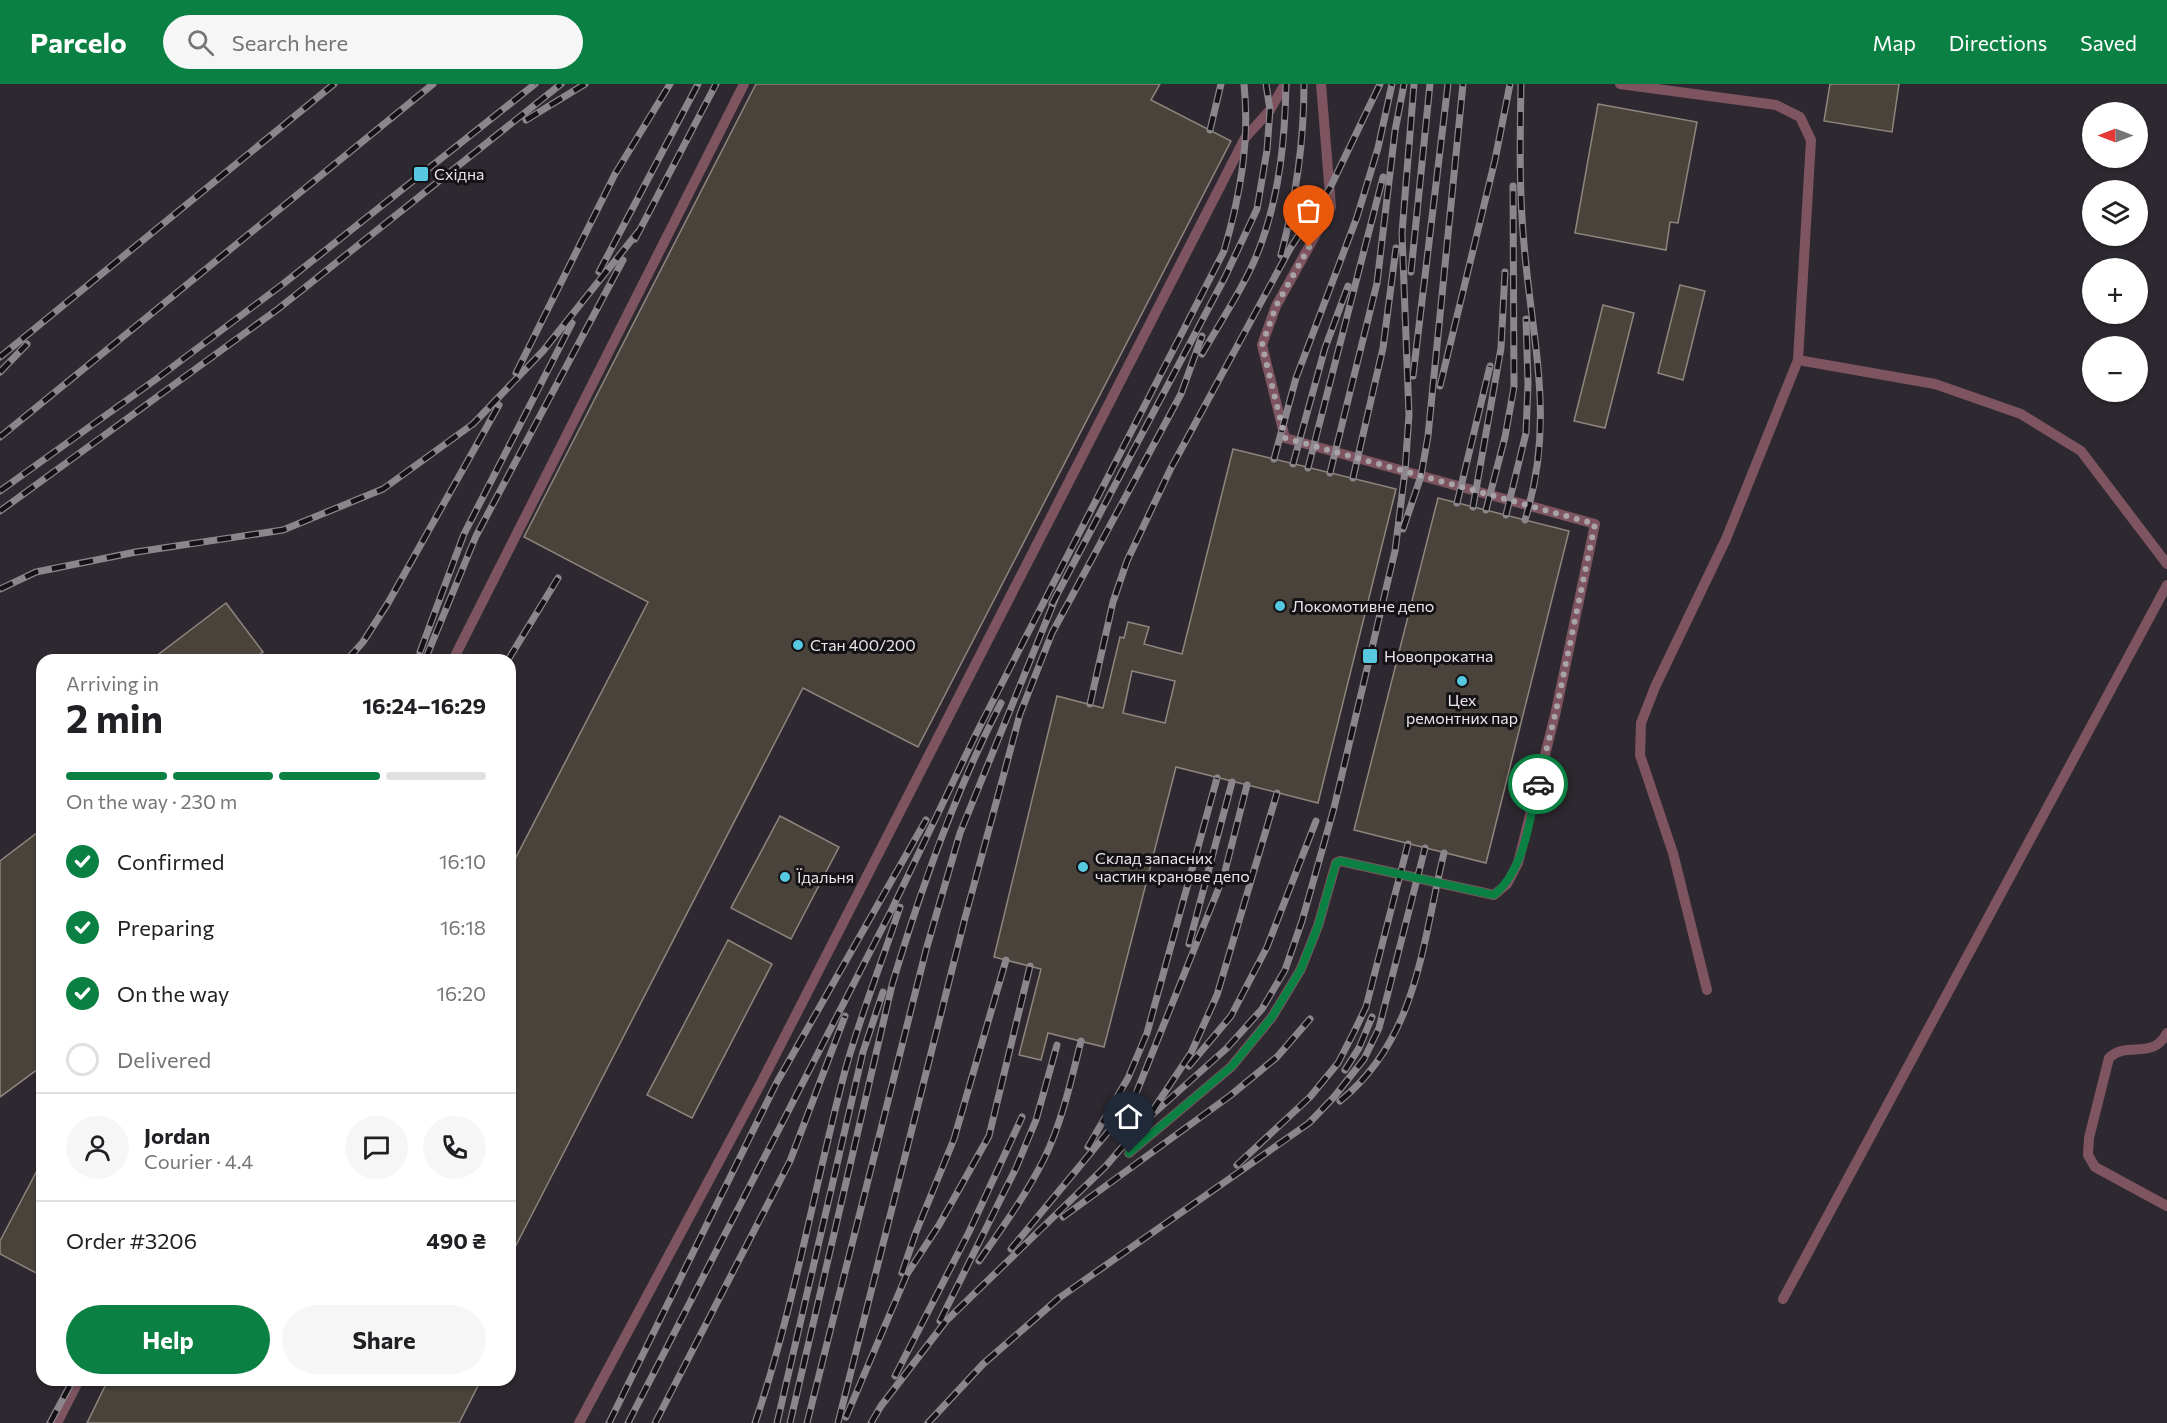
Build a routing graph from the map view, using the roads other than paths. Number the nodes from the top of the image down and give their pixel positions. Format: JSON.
{"nodes":[{"id":1,"x":744,"y":84,"type":"edge"},
{"id":2,"x":1285,"y":84,"type":"edge"},
{"id":3,"x":1321,"y":84,"type":"edge"},
{"id":4,"x":1620,"y":84,"type":"edge"},
{"id":5,"x":1798,"y":360,"type":"junction"},
{"id":6,"x":2167,"y":564,"type":"edge"},
{"id":7,"x":2167,"y":585,"type":"edge"},
{"id":8,"x":456,"y":654,"type":"edge"},
{"id":9,"x":1707,"y":990,"type":"dead end"},
{"id":10,"x":2167,"y":1033,"type":"edge"},
{"id":11,"x":1129,"y":1153,"type":"dead end"},
{"id":12,"x":2167,"y":1206,"type":"edge"},
{"id":13,"x":1783,"y":1299,"type":"dead end"},
{"id":14,"x":76,"y":1386,"type":"edge"},
{"id":15,"x":57,"y":1423,"type":"edge"},
{"id":16,"x":579,"y":1423,"type":"edge"}],
"edges":[{"from":1,"to":8,"type":"lane"},
{"from":2,"to":16,"type":"lane"},
{"from":3,"to":11,"type":"lane"},
{"from":4,"to":5,"type":"lane"},
{"from":5,"to":6,"type":"lane"},
{"from":5,"to":9,"type":"lane"},
{"from":7,"to":13,"type":"lane"},
{"from":10,"to":12,"type":"lane"},
{"from":14,"to":15,"type":"lane"}]}
